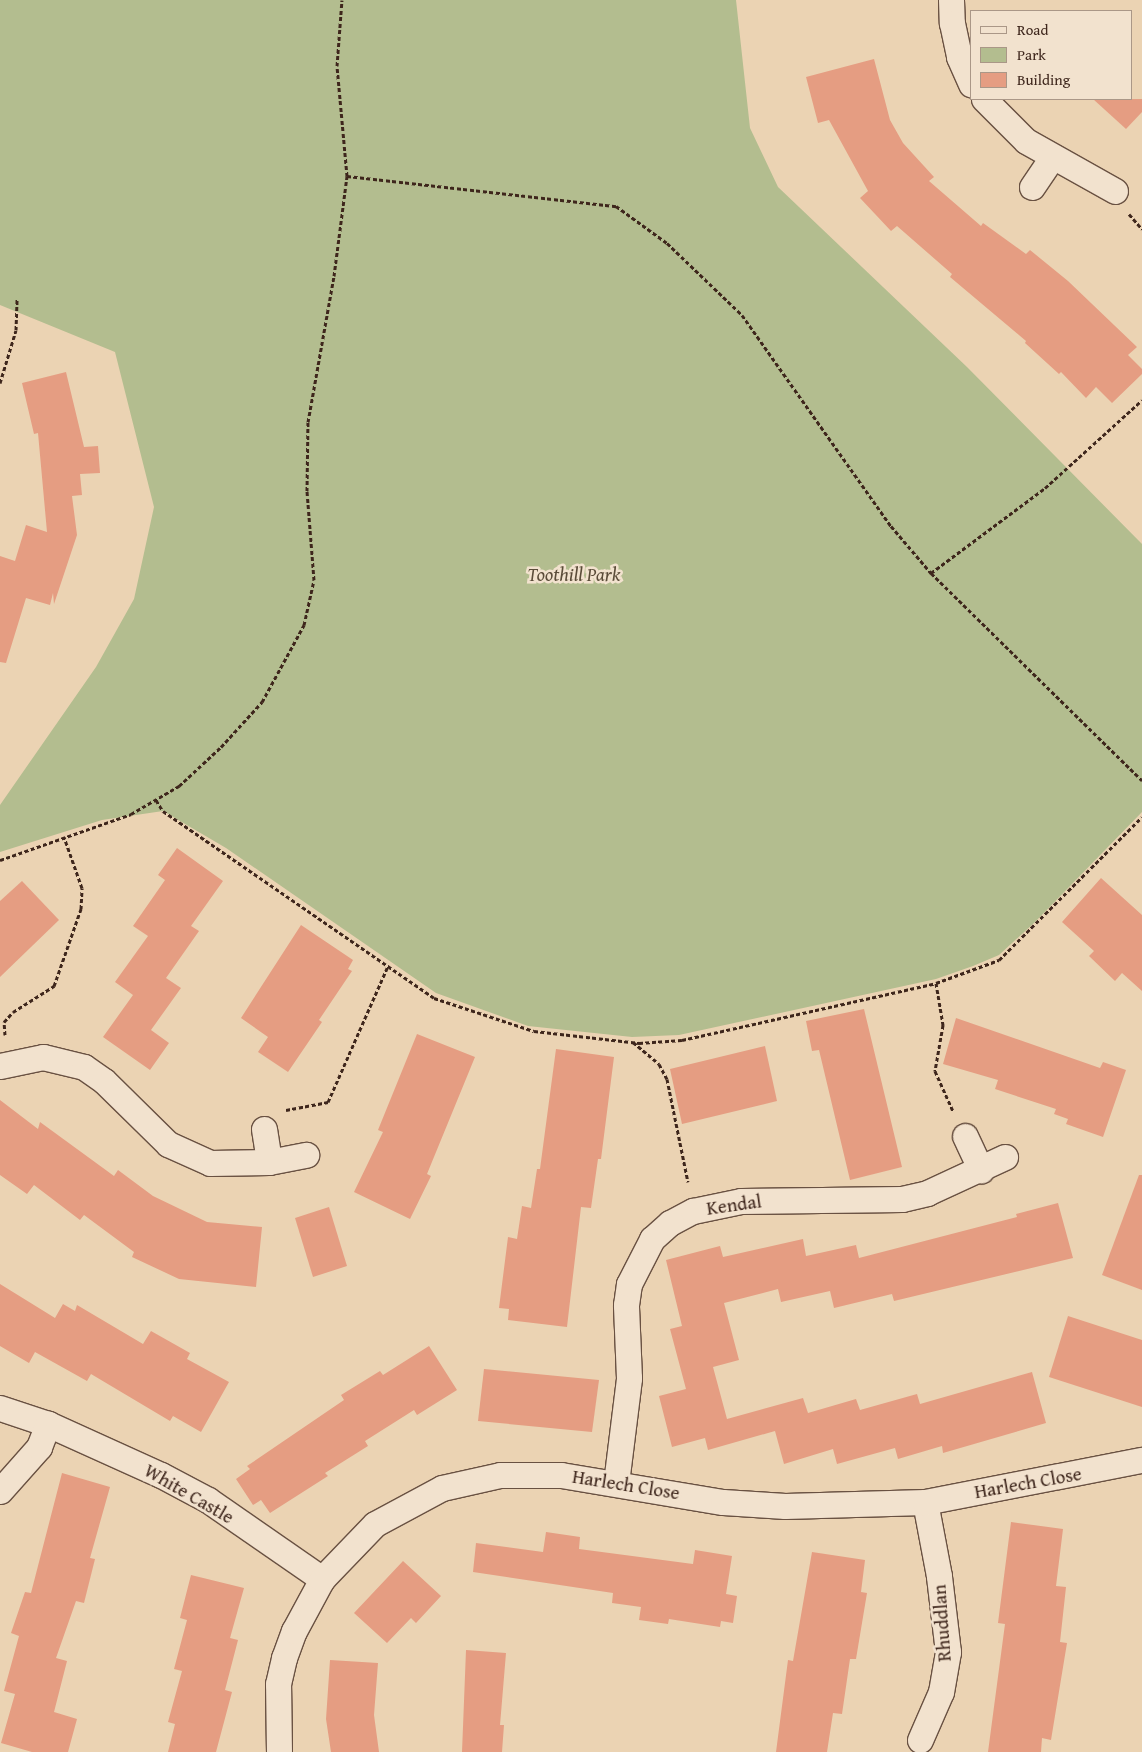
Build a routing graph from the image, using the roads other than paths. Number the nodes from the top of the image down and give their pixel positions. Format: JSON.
{"nodes":[{"id":1,"x":951,"y":0,"type":"edge"},
{"id":2,"x":970,"y":82,"type":"edge"},
{"id":3,"x":985,"y":100,"type":"edge"},
{"id":4,"x":1052,"y":157,"type":"junction"},
{"id":5,"x":1032,"y":187,"type":"dead end"},
{"id":6,"x":1115,"y":191,"type":"dead end"},
{"id":7,"x":5,"y":1064,"type":"edge"},
{"id":8,"x":264,"y":1129,"type":"road end"},
{"id":9,"x":965,"y":1136,"type":"road end"},
{"id":10,"x":306,"y":1155,"type":"dead end"},
{"id":11,"x":1005,"y":1157,"type":"dead end"},
{"id":12,"x":269,"y":1162,"type":"junction"},
{"id":13,"x":981,"y":1170,"type":"junction"},
{"id":14,"x":0,"y":1408,"type":"edge"},
{"id":15,"x":48,"y":1424,"type":"junction"},
{"id":16,"x":1142,"y":1460,"type":"edge"},
{"id":17,"x":616,"y":1483,"type":"junction"},
{"id":18,"x":0,"y":1491,"type":"edge"},
{"id":19,"x":925,"y":1502,"type":"junction"},
{"id":20,"x":322,"y":1579,"type":"junction"},
{"id":21,"x":920,"y":1740,"type":"dead end"},
{"id":22,"x":279,"y":1752,"type":"edge"}],
"edges":[{"from":1,"to":2,"type":"street"},
{"from":3,"to":4,"type":"street"},
{"from":4,"to":5,"type":"street"},
{"from":4,"to":6,"type":"street"},
{"from":7,"to":12,"type":"street"},
{"from":8,"to":12,"type":"street"},
{"from":9,"to":13,"type":"street"},
{"from":10,"to":12,"type":"street"},
{"from":11,"to":13,"type":"street","name":"Kendal"},
{"from":13,"to":17,"type":"street","name":"Kendal"},
{"from":14,"to":15,"type":"street","name":"White Castle"},
{"from":15,"to":18,"type":"street"},
{"from":15,"to":20,"type":"street","name":"White Castle"},
{"from":16,"to":19,"type":"street","name":"Harlech Close"},
{"from":17,"to":19,"type":"street","name":"Harlech Close"},
{"from":17,"to":20,"type":"street","name":"Harlech Close"},
{"from":19,"to":21,"type":"street","name":"Rhuddlan"},
{"from":20,"to":22,"type":"street","name":"Harlech Close"}]}
